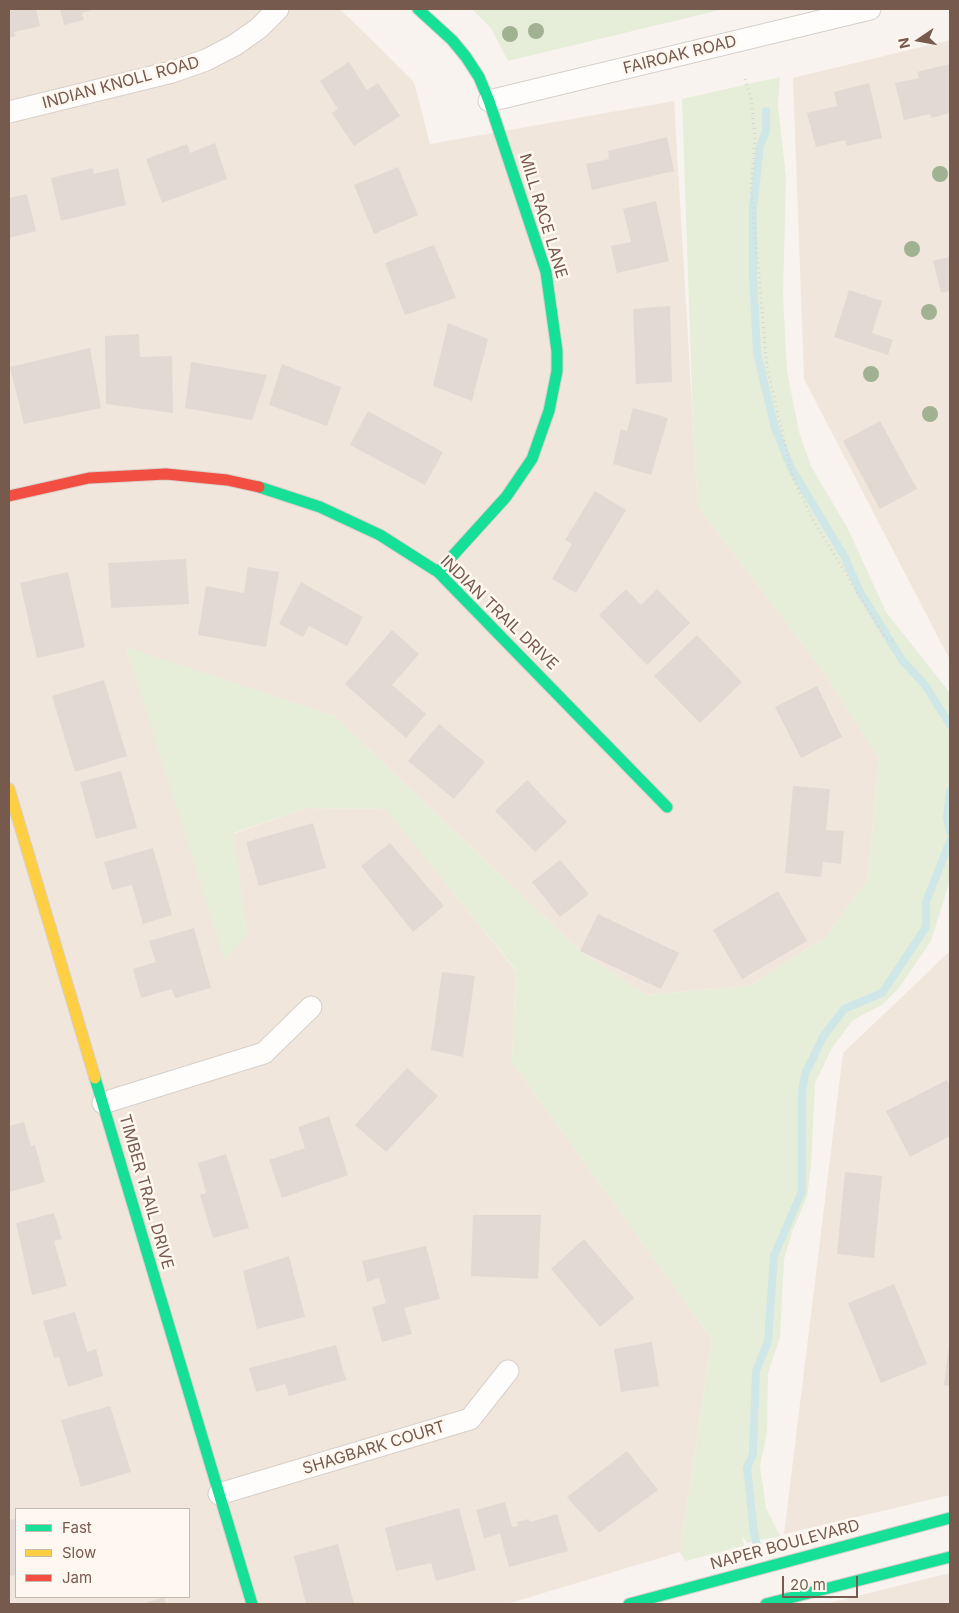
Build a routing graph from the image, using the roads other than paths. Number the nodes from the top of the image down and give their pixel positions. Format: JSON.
{"nodes":[{"id":1,"x":278,"y":9,"type":"edge"},
{"id":2,"x":418,"y":9,"type":"edge"},
{"id":3,"x":870,"y":9,"type":"edge"},
{"id":4,"x":489,"y":101,"type":"junction"},
{"id":5,"x":9,"y":112,"type":"edge"},
{"id":6,"x":9,"y":496,"type":"edge"},
{"id":7,"x":438,"y":572,"type":"junction"},
{"id":8,"x":9,"y":789,"type":"edge"},
{"id":9,"x":667,"y":806,"type":"dead end"},
{"id":10,"x":311,"y":1007,"type":"dead end"},
{"id":11,"x":103,"y":1103,"type":"junction"},
{"id":12,"x":508,"y":1372,"type":"dead end"},
{"id":13,"x":219,"y":1494,"type":"junction"},
{"id":14,"x":950,"y":1518,"type":"edge"},
{"id":15,"x":950,"y":1556,"type":"edge"},
{"id":16,"x":252,"y":1604,"type":"edge"},
{"id":17,"x":629,"y":1604,"type":"edge"},
{"id":18,"x":766,"y":1604,"type":"edge"}],
"edges":[{"from":1,"to":5,"type":"street","name":"INDIAN KNOLL ROAD"},
{"from":2,"to":4,"type":"street","name":"MILL RACE LANE"},
{"from":3,"to":4,"type":"street","name":"FAIROAK ROAD"},
{"from":4,"to":7,"type":"street","name":"MILL RACE LANE"},
{"from":6,"to":7,"type":"street","name":"INDIAN TRAIL DRIVE"},
{"from":7,"to":9,"type":"street","name":"INDIAN TRAIL DRIVE"},
{"from":8,"to":11,"type":"street","name":"TIMBER TRAIL DRIVE"},
{"from":10,"to":11,"type":"street"},
{"from":11,"to":13,"type":"street","name":"TIMBER TRAIL DRIVE"},
{"from":12,"to":13,"type":"street","name":"SHAGBARK COURT"},
{"from":13,"to":16,"type":"street","name":"TIMBER TRAIL DRIVE"},
{"from":14,"to":17,"type":"street","name":"NAPER BOULEVARD"},
{"from":15,"to":18,"type":"street"}]}
